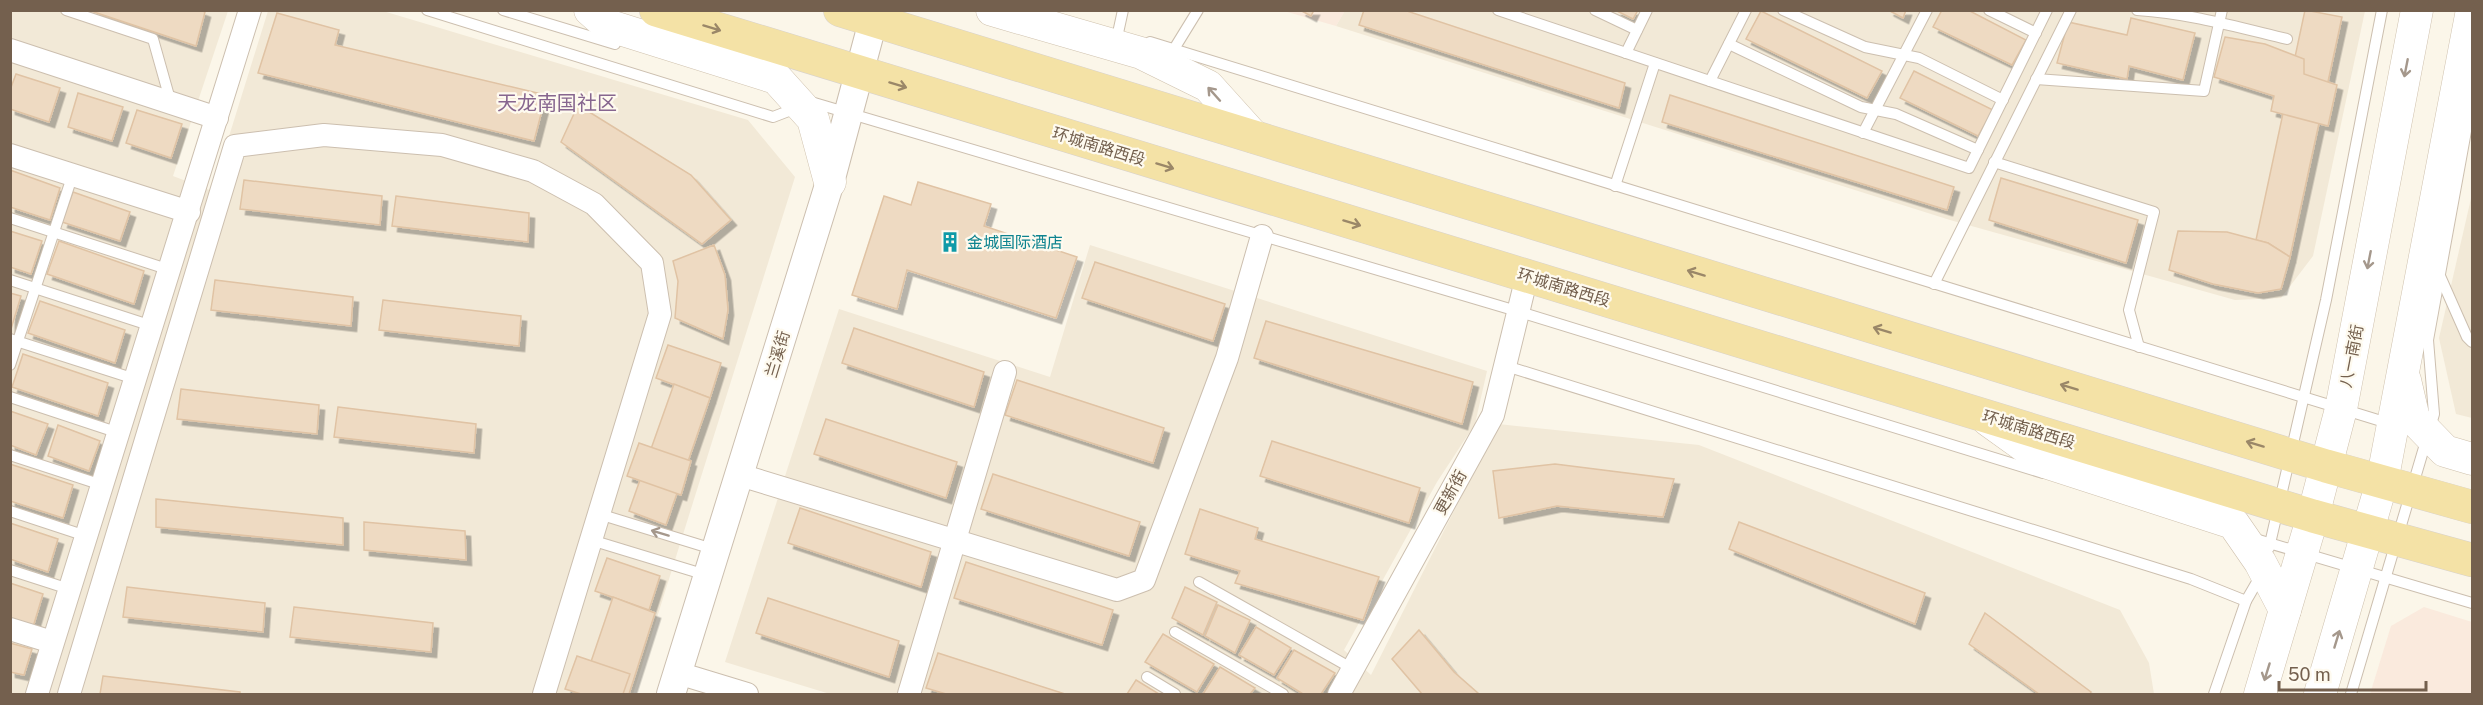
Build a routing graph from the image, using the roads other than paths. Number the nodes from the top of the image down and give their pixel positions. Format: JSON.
{"nodes":[{"id":1,"x":66,"y":10,"type":"edge"},
{"id":2,"x":250,"y":10,"type":"edge"},
{"id":3,"x":427,"y":10,"type":"edge"},
{"id":4,"x":503,"y":10,"type":"edge"},
{"id":5,"x":590,"y":10,"type":"edge"},
{"id":6,"x":656,"y":10,"type":"edge"},
{"id":7,"x":840,"y":10,"type":"edge"},
{"id":8,"x":992,"y":10,"type":"edge"},
{"id":9,"x":1123,"y":10,"type":"edge"},
{"id":10,"x":1198,"y":10,"type":"edge"},
{"id":11,"x":1498,"y":10,"type":"edge"},
{"id":12,"x":1595,"y":10,"type":"edge"},
{"id":13,"x":1647,"y":10,"type":"edge"},
{"id":14,"x":1746,"y":10,"type":"edge"},
{"id":15,"x":1783,"y":10,"type":"edge"},
{"id":16,"x":1927,"y":10,"type":"edge"},
{"id":17,"x":1989,"y":10,"type":"edge"},
{"id":18,"x":2047,"y":10,"type":"edge"},
{"id":19,"x":2071,"y":10,"type":"edge"},
{"id":20,"x":2137,"y":10,"type":"edge"},
{"id":21,"x":2222,"y":10,"type":"edge"},
{"id":22,"x":2382,"y":10,"type":"edge"},
{"id":23,"x":2417,"y":10,"type":"edge"},
{"id":24,"x":2472,"y":10,"type":"edge"},
{"id":25,"x":874,"y":15,"type":"edge"},
{"id":26,"x":2220,"y":22,"type":"junction"},
{"id":27,"x":1107,"y":30,"type":"dead end"},
{"id":28,"x":1637,"y":30,"type":"junction"},
{"id":29,"x":2036,"y":33,"type":"junction"},
{"id":30,"x":1129,"y":36,"type":"junction"},
{"id":31,"x":2287,"y":39,"type":"dead end"},
{"id":32,"x":1729,"y":44,"type":"junction"},
{"id":33,"x":626,"y":47,"type":"dead end"},
{"id":34,"x":1174,"y":49,"type":"junction"},
{"id":35,"x":10,"y":50,"type":"edge"},
{"id":36,"x":1626,"y":53,"type":"junction"},
{"id":37,"x":1903,"y":55,"type":"junction"},
{"id":38,"x":1655,"y":63,"type":"junction"},
{"id":39,"x":859,"y":74,"type":"junction"},
{"id":40,"x":2036,"y":79,"type":"junction"},
{"id":41,"x":1710,"y":81,"type":"junction"},
{"id":42,"x":788,"y":98,"type":"junction"},
{"id":43,"x":2472,"y":98,"type":"edge"},
{"id":44,"x":2003,"y":100,"type":"junction"},
{"id":45,"x":171,"y":103,"type":"junction"},
{"id":46,"x":1875,"y":110,"type":"junction"},
{"id":47,"x":847,"y":114,"type":"junction"},
{"id":48,"x":217,"y":118,"type":"junction"},
{"id":49,"x":1863,"y":133,"type":"junction"},
{"id":50,"x":1254,"y":137,"type":"junction"},
{"id":51,"x":1978,"y":150,"type":"junction"},
{"id":52,"x":10,"y":154,"type":"edge"},
{"id":53,"x":1994,"y":162,"type":"junction"},
{"id":54,"x":73,"y":174,"type":"junction"},
{"id":55,"x":830,"y":182,"type":"junction"},
{"id":56,"x":1615,"y":186,"type":"junction"},
{"id":57,"x":189,"y":212,"type":"junction"},
{"id":58,"x":10,"y":218,"type":"edge"},
{"id":59,"x":54,"y":232,"type":"junction"},
{"id":60,"x":1262,"y":236,"type":"junction"},
{"id":61,"x":170,"y":270,"type":"junction"},
{"id":62,"x":1527,"y":276,"type":"junction"},
{"id":63,"x":2440,"y":276,"type":"junction"},
{"id":64,"x":10,"y":280,"type":"edge"},
{"id":65,"x":1934,"y":284,"type":"junction"},
{"id":66,"x":36,"y":288,"type":"junction"},
{"id":67,"x":1520,"y":312,"type":"junction"},
{"id":68,"x":152,"y":326,"type":"junction"},
{"id":69,"x":14,"y":340,"type":"edge"},
{"id":70,"x":2472,"y":342,"type":"edge"},
{"id":71,"x":2139,"y":347,"type":"junction"},
{"id":72,"x":10,"y":365,"type":"edge"},
{"id":73,"x":1506,"y":366,"type":"junction"},
{"id":74,"x":1005,"y":372,"type":"dead end"},
{"id":75,"x":135,"y":380,"type":"junction"},
{"id":76,"x":10,"y":397,"type":"edge"},
{"id":77,"x":2303,"y":398,"type":"junction"},
{"id":78,"x":2341,"y":409,"type":"junction"},
{"id":79,"x":1980,"y":414,"type":"junction"},
{"id":80,"x":2408,"y":429,"type":"junction"},
{"id":81,"x":118,"y":433,"type":"junction"},
{"id":82,"x":2472,"y":447,"type":"edge"},
{"id":83,"x":10,"y":455,"type":"edge"},
{"id":84,"x":2290,"y":455,"type":"junction"},
{"id":85,"x":2472,"y":459,"type":"edge"},
{"id":86,"x":2326,"y":466,"type":"junction"},
{"id":87,"x":740,"y":475,"type":"junction"},
{"id":88,"x":102,"y":485,"type":"junction"},
{"id":89,"x":2397,"y":486,"type":"junction"},
{"id":90,"x":2279,"y":505,"type":"junction"},
{"id":91,"x":2472,"y":507,"type":"edge"},
{"id":92,"x":10,"y":511,"type":"edge"},
{"id":93,"x":600,"y":514,"type":"junction"},
{"id":94,"x":2313,"y":516,"type":"junction"},
{"id":95,"x":2383,"y":535,"type":"junction"},
{"id":96,"x":86,"y":536,"type":"junction"},
{"id":97,"x":591,"y":540,"type":"junction"},
{"id":98,"x":955,"y":540,"type":"junction"},
{"id":99,"x":2258,"y":549,"type":"junction"},
{"id":100,"x":2302,"y":554,"type":"junction"},
{"id":101,"x":2472,"y":560,"type":"edge"},
{"id":102,"x":712,"y":563,"type":"junction"},
{"id":103,"x":10,"y":570,"type":"edge"},
{"id":104,"x":2372,"y":574,"type":"junction"},
{"id":105,"x":1199,"y":582,"type":"dead end"},
{"id":106,"x":69,"y":589,"type":"junction"},
{"id":107,"x":2246,"y":602,"type":"junction"},
{"id":108,"x":2472,"y":603,"type":"edge"},
{"id":109,"x":2285,"y":610,"type":"junction"},
{"id":110,"x":10,"y":629,"type":"edge"},
{"id":111,"x":1175,"y":632,"type":"dead end"},
{"id":112,"x":52,"y":642,"type":"junction"},
{"id":113,"x":1353,"y":669,"type":"junction"},
{"id":114,"x":1147,"y":677,"type":"dead end"},
{"id":115,"x":675,"y":684,"type":"edge"},
{"id":116,"x":37,"y":694,"type":"edge"},
{"id":117,"x":69,"y":694,"type":"edge"},
{"id":118,"x":544,"y":694,"type":"edge"},
{"id":119,"x":747,"y":694,"type":"edge"},
{"id":120,"x":909,"y":694,"type":"edge"},
{"id":121,"x":1175,"y":694,"type":"edge"},
{"id":122,"x":1282,"y":694,"type":"edge"},
{"id":123,"x":1339,"y":694,"type":"edge"},
{"id":124,"x":2214,"y":694,"type":"edge"},
{"id":125,"x":2260,"y":694,"type":"edge"},
{"id":126,"x":2320,"y":694,"type":"edge"},
{"id":127,"x":2351,"y":694,"type":"edge"}],
"edges":[{"from":1,"to":45,"type":"lane"},
{"from":2,"to":48,"type":"street"},
{"from":3,"to":42,"type":"lane"},
{"from":4,"to":33,"type":"lane"},
{"from":5,"to":42,"type":"main road"},
{"from":6,"to":39,"type":"main road","name":"环城南路西段","one_way":true},
{"from":7,"to":25,"type":"main road"},
{"from":50,"to":8,"type":"main road","one_way":true},
{"from":9,"to":30,"type":"lane"},
{"from":10,"to":34,"type":"lane"},
{"from":11,"to":36,"type":"lane"},
{"from":12,"to":28,"type":"lane"},
{"from":13,"to":28,"type":"lane"},
{"from":14,"to":32,"type":"lane"},
{"from":15,"to":37,"type":"lane"},
{"from":16,"to":37,"type":"lane"},
{"from":17,"to":29,"type":"lane"},
{"from":18,"to":29,"type":"lane"},
{"from":19,"to":40,"type":"lane"},
{"from":20,"to":26,"type":"lane"},
{"from":21,"to":26,"type":"lane"},
{"from":22,"to":77,"type":"lane"},
{"from":23,"to":78,"type":"main road","name":"八一南街","one_way":true},
{"from":24,"to":80,"type":"main road"},
{"from":25,"to":39,"type":"street","name":"兰溪街"},
{"from":25,"to":50,"type":"main road"},
{"from":26,"to":31,"type":"lane"},
{"from":26,"to":40,"type":"lane"},
{"from":27,"to":30,"type":"lane"},
{"from":28,"to":36,"type":"lane"},
{"from":29,"to":44,"type":"lane"},
{"from":30,"to":34,"type":"lane"},
{"from":32,"to":41,"type":"lane"},
{"from":32,"to":46,"type":"lane"},
{"from":34,"to":56,"type":"lane"},
{"from":35,"to":45,"type":"street"},
{"from":36,"to":38,"type":"lane"},
{"from":37,"to":44,"type":"lane"},
{"from":37,"to":46,"type":"lane"},
{"from":38,"to":41,"type":"lane"},
{"from":38,"to":56,"type":"lane"},
{"from":39,"to":47,"type":"street","name":"兰溪街"},
{"from":39,"to":62,"type":"main road","name":"环城南路西段","one_way":true},
{"from":40,"to":53,"type":"lane"},
{"from":41,"to":49,"type":"lane"},
{"from":42,"to":47,"type":"lane"},
{"from":42,"to":55,"type":"main road"},
{"from":43,"to":63,"type":"lane"},
{"from":44,"to":51,"type":"lane"},
{"from":45,"to":48,"type":"street"},
{"from":46,"to":49,"type":"lane"},
{"from":46,"to":51,"type":"lane"},
{"from":47,"to":55,"type":"street","name":"兰溪街"},
{"from":47,"to":60,"type":"lane"},
{"from":48,"to":57,"type":"street"},
{"from":49,"to":51,"type":"lane"},
{"from":84,"to":50,"type":"main road","one_way":true},
{"from":52,"to":54,"type":"street"},
{"from":53,"to":65,"type":"lane"},
{"from":53,"to":71,"type":"lane"},
{"from":54,"to":57,"type":"street"},
{"from":54,"to":59,"type":"lane"},
{"from":55,"to":87,"type":"street","name":"兰溪街"},
{"from":56,"to":65,"type":"lane"},
{"from":57,"to":61,"type":"street"},
{"from":58,"to":59,"type":"lane"},
{"from":59,"to":61,"type":"lane"},
{"from":59,"to":66,"type":"lane"},
{"from":60,"to":67,"type":"lane"},
{"from":60,"to":98,"type":"street"},
{"from":61,"to":68,"type":"street"},
{"from":62,"to":67,"type":"street","name":"更新街"},
{"from":62,"to":79,"type":"main road","name":"环城南路西段"},
{"from":63,"to":70,"type":"lane"},
{"from":63,"to":80,"type":"lane"},
{"from":64,"to":66,"type":"lane"},
{"from":65,"to":71,"type":"lane"},
{"from":66,"to":68,"type":"lane"},
{"from":66,"to":69,"type":"lane"},
{"from":67,"to":73,"type":"street","name":"更新街"},
{"from":67,"to":99,"type":"lane"},
{"from":68,"to":75,"type":"street"},
{"from":69,"to":72,"type":"lane"},
{"from":69,"to":75,"type":"lane"},
{"from":71,"to":77,"type":"lane"},
{"from":73,"to":107,"type":"lane"},
{"from":73,"to":113,"type":"street","name":"更新街"},
{"from":74,"to":98,"type":"street"},
{"from":75,"to":81,"type":"street"},
{"from":76,"to":81,"type":"lane"},
{"from":77,"to":78,"type":"lane"},
{"from":77,"to":84,"type":"lane"},
{"from":78,"to":80,"type":"lane"},
{"from":78,"to":86,"type":"main road","name":"八一南街"},
{"from":79,"to":90,"type":"main road","name":"环城南路西段"},
{"from":79,"to":99,"type":"main road"},
{"from":80,"to":82,"type":"lane"},
{"from":80,"to":85,"type":"main road"},
{"from":80,"to":89,"type":"main road"},
{"from":81,"to":88,"type":"street"},
{"from":83,"to":88,"type":"lane"},
{"from":84,"to":86,"type":"main road"},
{"from":84,"to":90,"type":"lane"},
{"from":86,"to":89,"type":"main road"},
{"from":86,"to":94,"type":"main road","name":"八一南街"},
{"from":87,"to":98,"type":"street"},
{"from":87,"to":102,"type":"street","name":"兰溪街"},
{"from":88,"to":96,"type":"street"},
{"from":89,"to":91,"type":"main road"},
{"from":89,"to":95,"type":"main road"},
{"from":90,"to":94,"type":"main road","name":"环城南路西段"},
{"from":90,"to":99,"type":"lane"},
{"from":92,"to":96,"type":"lane"},
{"from":93,"to":97,"type":"street"},
{"from":102,"to":93,"type":"lane","one_way":true},
{"from":93,"to":117,"type":"street"},
{"from":94,"to":95,"type":"main road","name":"环城南路西段"},
{"from":94,"to":100,"type":"main road","name":"八一南街"},
{"from":95,"to":101,"type":"main road","name":"环城南路西段"},
{"from":95,"to":104,"type":"main road"},
{"from":96,"to":106,"type":"street"},
{"from":97,"to":102,"type":"lane"},
{"from":97,"to":118,"type":"street"},
{"from":98,"to":120,"type":"street"},
{"from":99,"to":100,"type":"lane"},
{"from":99,"to":107,"type":"lane"},
{"from":99,"to":109,"type":"main road"},
{"from":100,"to":104,"type":"lane"},
{"from":100,"to":109,"type":"main road","name":"八一南街"},
{"from":102,"to":115,"type":"street","name":"兰溪街"},
{"from":103,"to":106,"type":"lane"},
{"from":104,"to":108,"type":"lane"},
{"from":126,"to":104,"type":"main road","one_way":true},
{"from":104,"to":127,"type":"lane"},
{"from":105,"to":113,"type":"lane"},
{"from":106,"to":112,"type":"street"},
{"from":107,"to":124,"type":"lane"},
{"from":109,"to":125,"type":"main road","name":"八一南街","one_way":true},
{"from":110,"to":112,"type":"street"},
{"from":111,"to":122,"type":"lane"},
{"from":112,"to":116,"type":"street"},
{"from":113,"to":123,"type":"street","name":"更新街"},
{"from":114,"to":121,"type":"lane"},
{"from":115,"to":119,"type":"street"}]}
